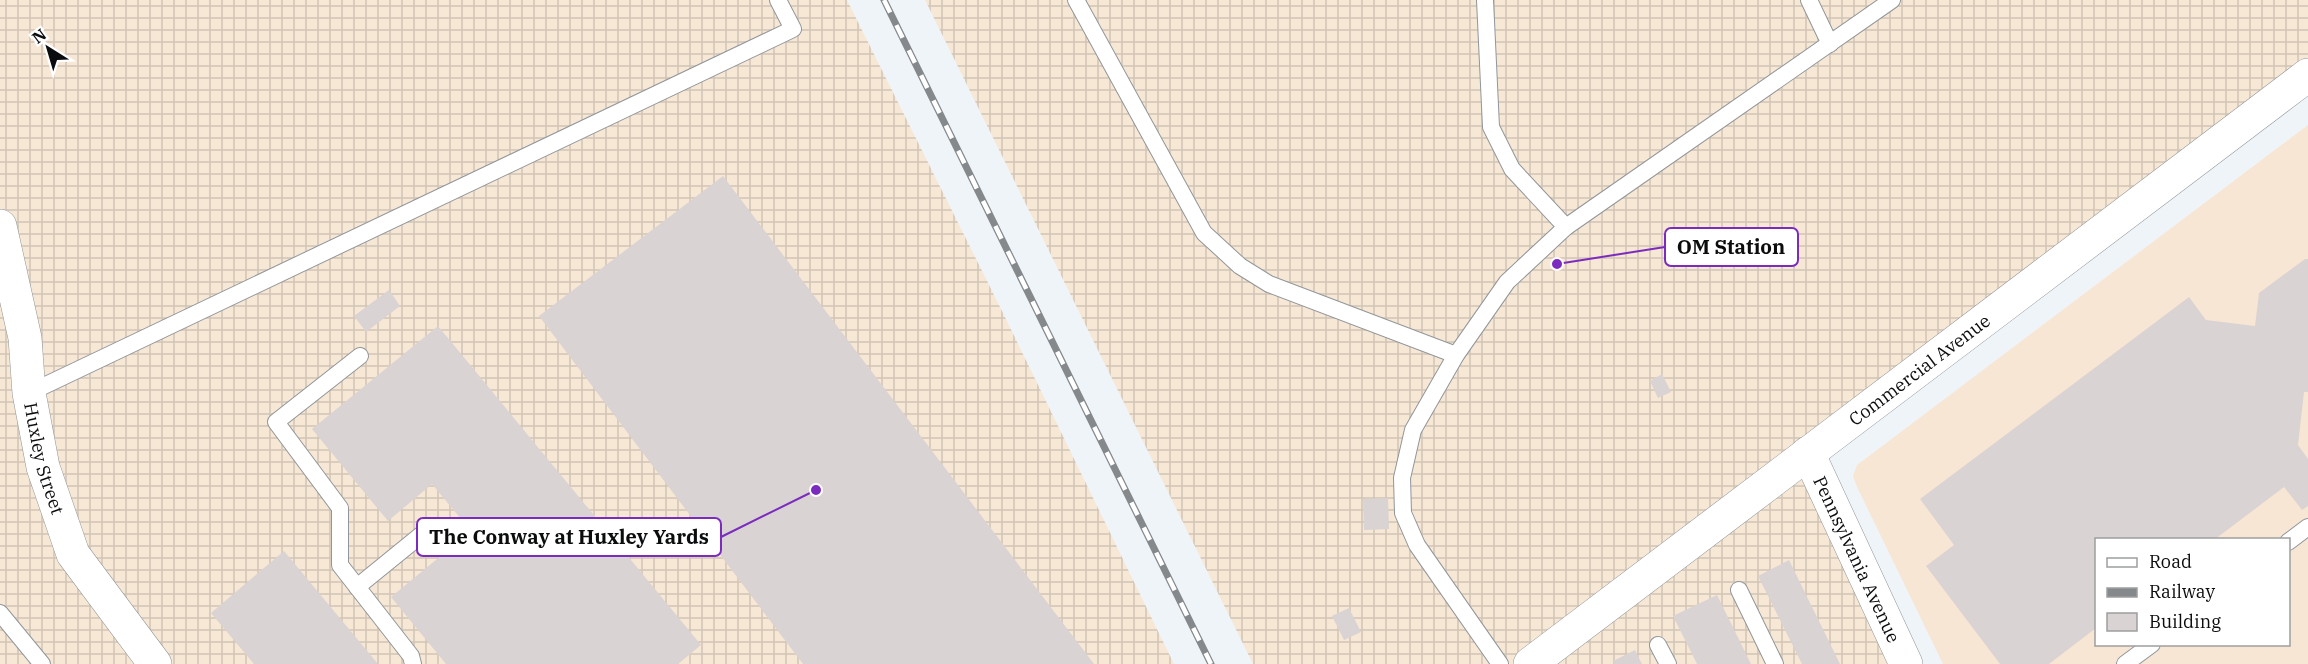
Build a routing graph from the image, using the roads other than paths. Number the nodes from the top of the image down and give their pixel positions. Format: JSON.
{"nodes":[{"id":1,"x":778,"y":0,"type":"edge"},
{"id":2,"x":1076,"y":0,"type":"edge"},
{"id":3,"x":1485,"y":0,"type":"edge"},
{"id":4,"x":1809,"y":0,"type":"edge"},
{"id":5,"x":1892,"y":0,"type":"edge"},
{"id":6,"x":1830,"y":44,"type":"junction"},
{"id":7,"x":2308,"y":75,"type":"edge"},
{"id":8,"x":0,"y":226,"type":"edge"},
{"id":9,"x":1566,"y":227,"type":"junction"},
{"id":10,"x":1456,"y":355,"type":"junction"},
{"id":11,"x":360,"y":356,"type":"dead end"},
{"id":12,"x":30,"y":393,"type":"junction"},
{"id":13,"x":1808,"y":453,"type":"junction"},
{"id":14,"x":432,"y":526,"type":"dead end"},
{"id":15,"x":2308,"y":527,"type":"edge"},
{"id":16,"x":2290,"y":541,"type":"edge"},
{"id":17,"x":357,"y":587,"type":"junction"},
{"id":18,"x":1739,"y":590,"type":"dead end"},
{"id":19,"x":0,"y":613,"type":"edge"},
{"id":20,"x":1658,"y":645,"type":"dead end"},
{"id":21,"x":2151,"y":646,"type":"edge"},
{"id":22,"x":145,"y":661,"type":"edge"},
{"id":23,"x":42,"y":664,"type":"edge"},
{"id":24,"x":413,"y":664,"type":"edge"},
{"id":25,"x":1500,"y":664,"type":"edge"},
{"id":26,"x":1530,"y":664,"type":"edge"},
{"id":27,"x":1668,"y":664,"type":"edge"},
{"id":28,"x":1774,"y":664,"type":"edge"},
{"id":29,"x":1906,"y":664,"type":"edge"},
{"id":30,"x":2126,"y":664,"type":"edge"}],
"edges":[{"from":1,"to":12,"type":"lane"},
{"from":2,"to":10,"type":"lane"},
{"from":3,"to":9,"type":"lane"},
{"from":4,"to":6,"type":"lane"},
{"from":5,"to":6,"type":"lane"},
{"from":6,"to":9,"type":"lane"},
{"from":7,"to":13,"type":"street","name":"Commercial Avenue"},
{"from":8,"to":12,"type":"street","name":"Huxley Street"},
{"from":9,"to":10,"type":"lane"},
{"from":10,"to":25,"type":"lane"},
{"from":11,"to":17,"type":"lane"},
{"from":12,"to":22,"type":"street","name":"Huxley Street"},
{"from":13,"to":26,"type":"street","name":"Commercial Avenue"},
{"from":13,"to":29,"type":"street","name":"Pennsylvania Avenue"},
{"from":14,"to":17,"type":"lane"},
{"from":15,"to":16,"type":"lane"},
{"from":17,"to":24,"type":"lane"},
{"from":18,"to":28,"type":"lane"},
{"from":19,"to":23,"type":"lane"},
{"from":20,"to":27,"type":"lane"},
{"from":21,"to":30,"type":"lane"}]}
